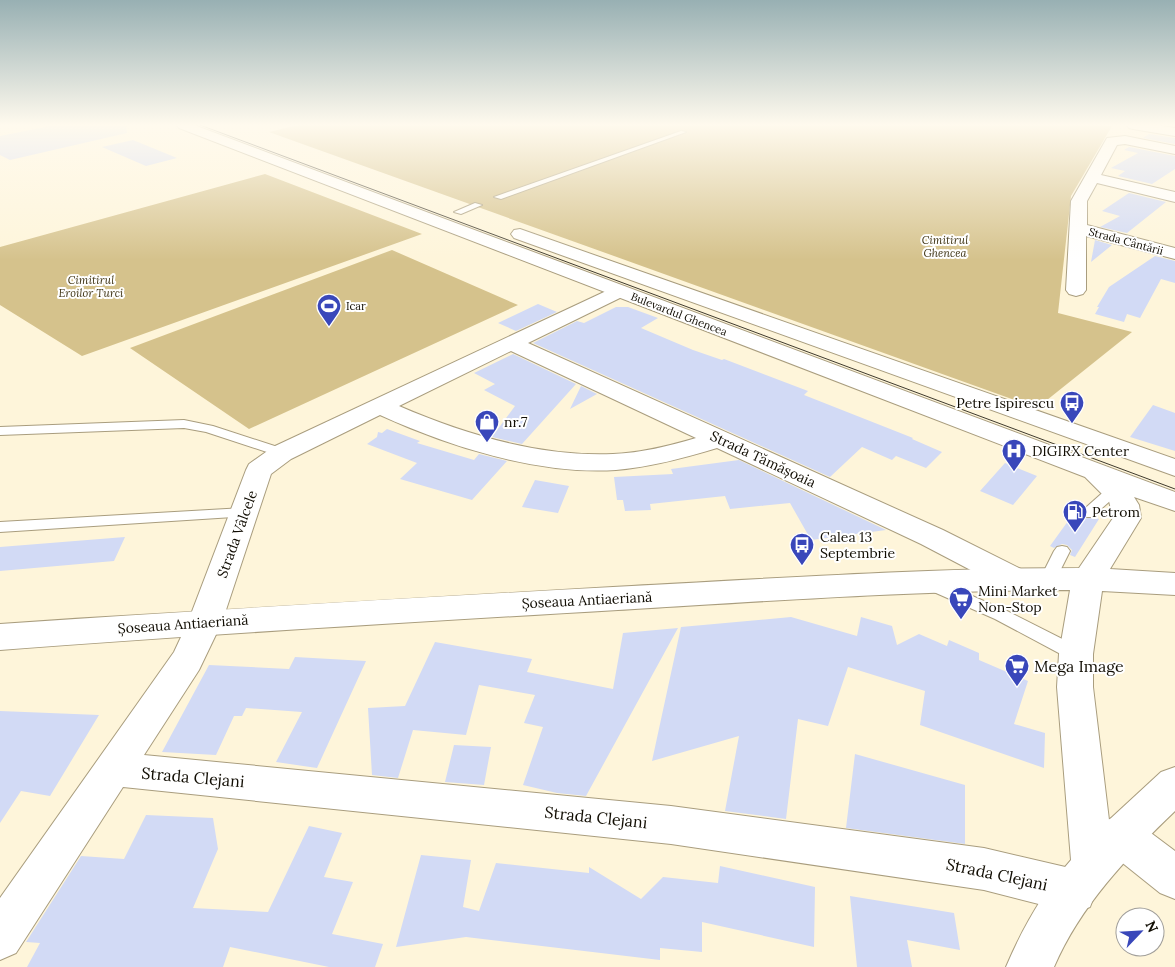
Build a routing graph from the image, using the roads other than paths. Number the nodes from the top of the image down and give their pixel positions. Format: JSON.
{"nodes":[{"id":1,"x":302,"y":170,"type":"edge"},
{"id":2,"x":346,"y":170,"type":"edge"},
{"id":3,"x":576,"y":170,"type":"edge"},
{"id":4,"x":1096,"y":170,"type":"edge"},
{"id":5,"x":1092,"y":177,"type":"junction"},
{"id":6,"x":1175,"y":197,"type":"edge"},
{"id":7,"x":498,"y":198,"type":"dead end"},
{"id":8,"x":478,"y":205,"type":"dead end"},
{"id":9,"x":458,"y":212,"type":"junction"},
{"id":10,"x":434,"y":220,"type":"junction"},
{"id":11,"x":1078,"y":228,"type":"junction"},
{"id":12,"x":1175,"y":254,"type":"edge"},
{"id":13,"x":1076,"y":290,"type":"dead end"},
{"id":14,"x":619,"y":291,"type":"junction"},
{"id":15,"x":510,"y":343,"type":"junction"},
{"id":16,"x":379,"y":406,"type":"junction"},
{"id":17,"x":0,"y":431,"type":"edge"},
{"id":18,"x":721,"y":439,"type":"junction"},
{"id":19,"x":282,"y":453,"type":"junction"},
{"id":20,"x":1085,"y":467,"type":"junction"},
{"id":21,"x":1175,"y":468,"type":"edge"},
{"id":22,"x":1114,"y":490,"type":"junction"},
{"id":23,"x":1175,"y":502,"type":"edge"},
{"id":24,"x":244,"y":513,"type":"junction"},
{"id":25,"x":1087,"y":514,"type":"dead end"},
{"id":26,"x":0,"y":526,"type":"edge"},
{"id":27,"x":1062,"y":551,"type":"dead end"},
{"id":28,"x":1014,"y":579,"type":"junction"},
{"id":29,"x":1048,"y":579,"type":"junction"},
{"id":30,"x":1088,"y":580,"type":"junction"},
{"id":31,"x":930,"y":583,"type":"junction"},
{"id":32,"x":1175,"y":584,"type":"edge"},
{"id":33,"x":205,"y":622,"type":"junction"},
{"id":34,"x":0,"y":637,"type":"edge"},
{"id":35,"x":1076,"y":654,"type":"junction"},
{"id":36,"x":114,"y":770,"type":"junction"},
{"id":37,"x":1175,"y":785,"type":"edge"},
{"id":38,"x":1096,"y":864,"type":"junction"},
{"id":39,"x":1175,"y":878,"type":"edge"},
{"id":40,"x":5,"y":921,"type":"edge"},
{"id":41,"x":1030,"y":967,"type":"edge"}],
"edges":[{"from":1,"to":10,"type":"main road","name":"Bulevardul Ghencea"},
{"from":2,"to":9,"type":"main road","name":"Bulevardul Ghencea"},
{"from":3,"to":7,"type":"lane"},
{"from":4,"to":5,"type":"main road"},
{"from":5,"to":6,"type":"main road"},
{"from":5,"to":11,"type":"main road"},
{"from":8,"to":9,"type":"lane"},
{"from":9,"to":10,"type":"main road"},
{"from":9,"to":21,"type":"main road","name":"Bulevardul Ghencea"},
{"from":10,"to":14,"type":"main road","name":"Bulevardul Ghencea"},
{"from":11,"to":12,"type":"main road","name":"Strada Cântării"},
{"from":11,"to":13,"type":"main road"},
{"from":14,"to":15,"type":"main road","name":"Strada Vâlcele"},
{"from":14,"to":20,"type":"main road","name":"Bulevardul Ghencea"},
{"from":15,"to":16,"type":"main road","name":"Strada Vâlcele"},
{"from":15,"to":18,"type":"main road","name":"Strada Tămășoaia"},
{"from":16,"to":18,"type":"main road"},
{"from":16,"to":19,"type":"main road","name":"Strada Vâlcele"},
{"from":17,"to":19,"type":"lane"},
{"from":18,"to":28,"type":"main road","name":"Strada Tămășoaia"},
{"from":19,"to":24,"type":"main road","name":"Strada Vâlcele"},
{"from":20,"to":22,"type":"main road"},
{"from":20,"to":23,"type":"main road","name":"Bulevardul Ghencea"},
{"from":22,"to":25,"type":"lane"},
{"from":22,"to":30,"type":"main road"},
{"from":24,"to":26,"type":"lane"},
{"from":24,"to":33,"type":"main road","name":"Strada Vâlcele"},
{"from":27,"to":29,"type":"lane"},
{"from":28,"to":29,"type":"main road","name":"Șoseaua Antiaeriană"},
{"from":28,"to":31,"type":"main road","name":"Șoseaua Antiaeriană"},
{"from":29,"to":30,"type":"main road","name":"Șoseaua Antiaeriană"},
{"from":30,"to":32,"type":"main road","name":"Șoseaua Antiaeriană"},
{"from":30,"to":35,"type":"main road"},
{"from":31,"to":33,"type":"main road","name":"Șoseaua Antiaeriană"},
{"from":31,"to":35,"type":"lane"},
{"from":33,"to":34,"type":"main road","name":"Șoseaua Antiaeriană"},
{"from":33,"to":36,"type":"main road","name":"Strada Vâlcele"},
{"from":35,"to":38,"type":"main road"},
{"from":36,"to":38,"type":"main road","name":"Strada Clejani"},
{"from":36,"to":40,"type":"main road","name":"Strada Vâlcele"},
{"from":37,"to":38,"type":"main road"},
{"from":38,"to":39,"type":"main road"},
{"from":38,"to":41,"type":"main road"}]}
